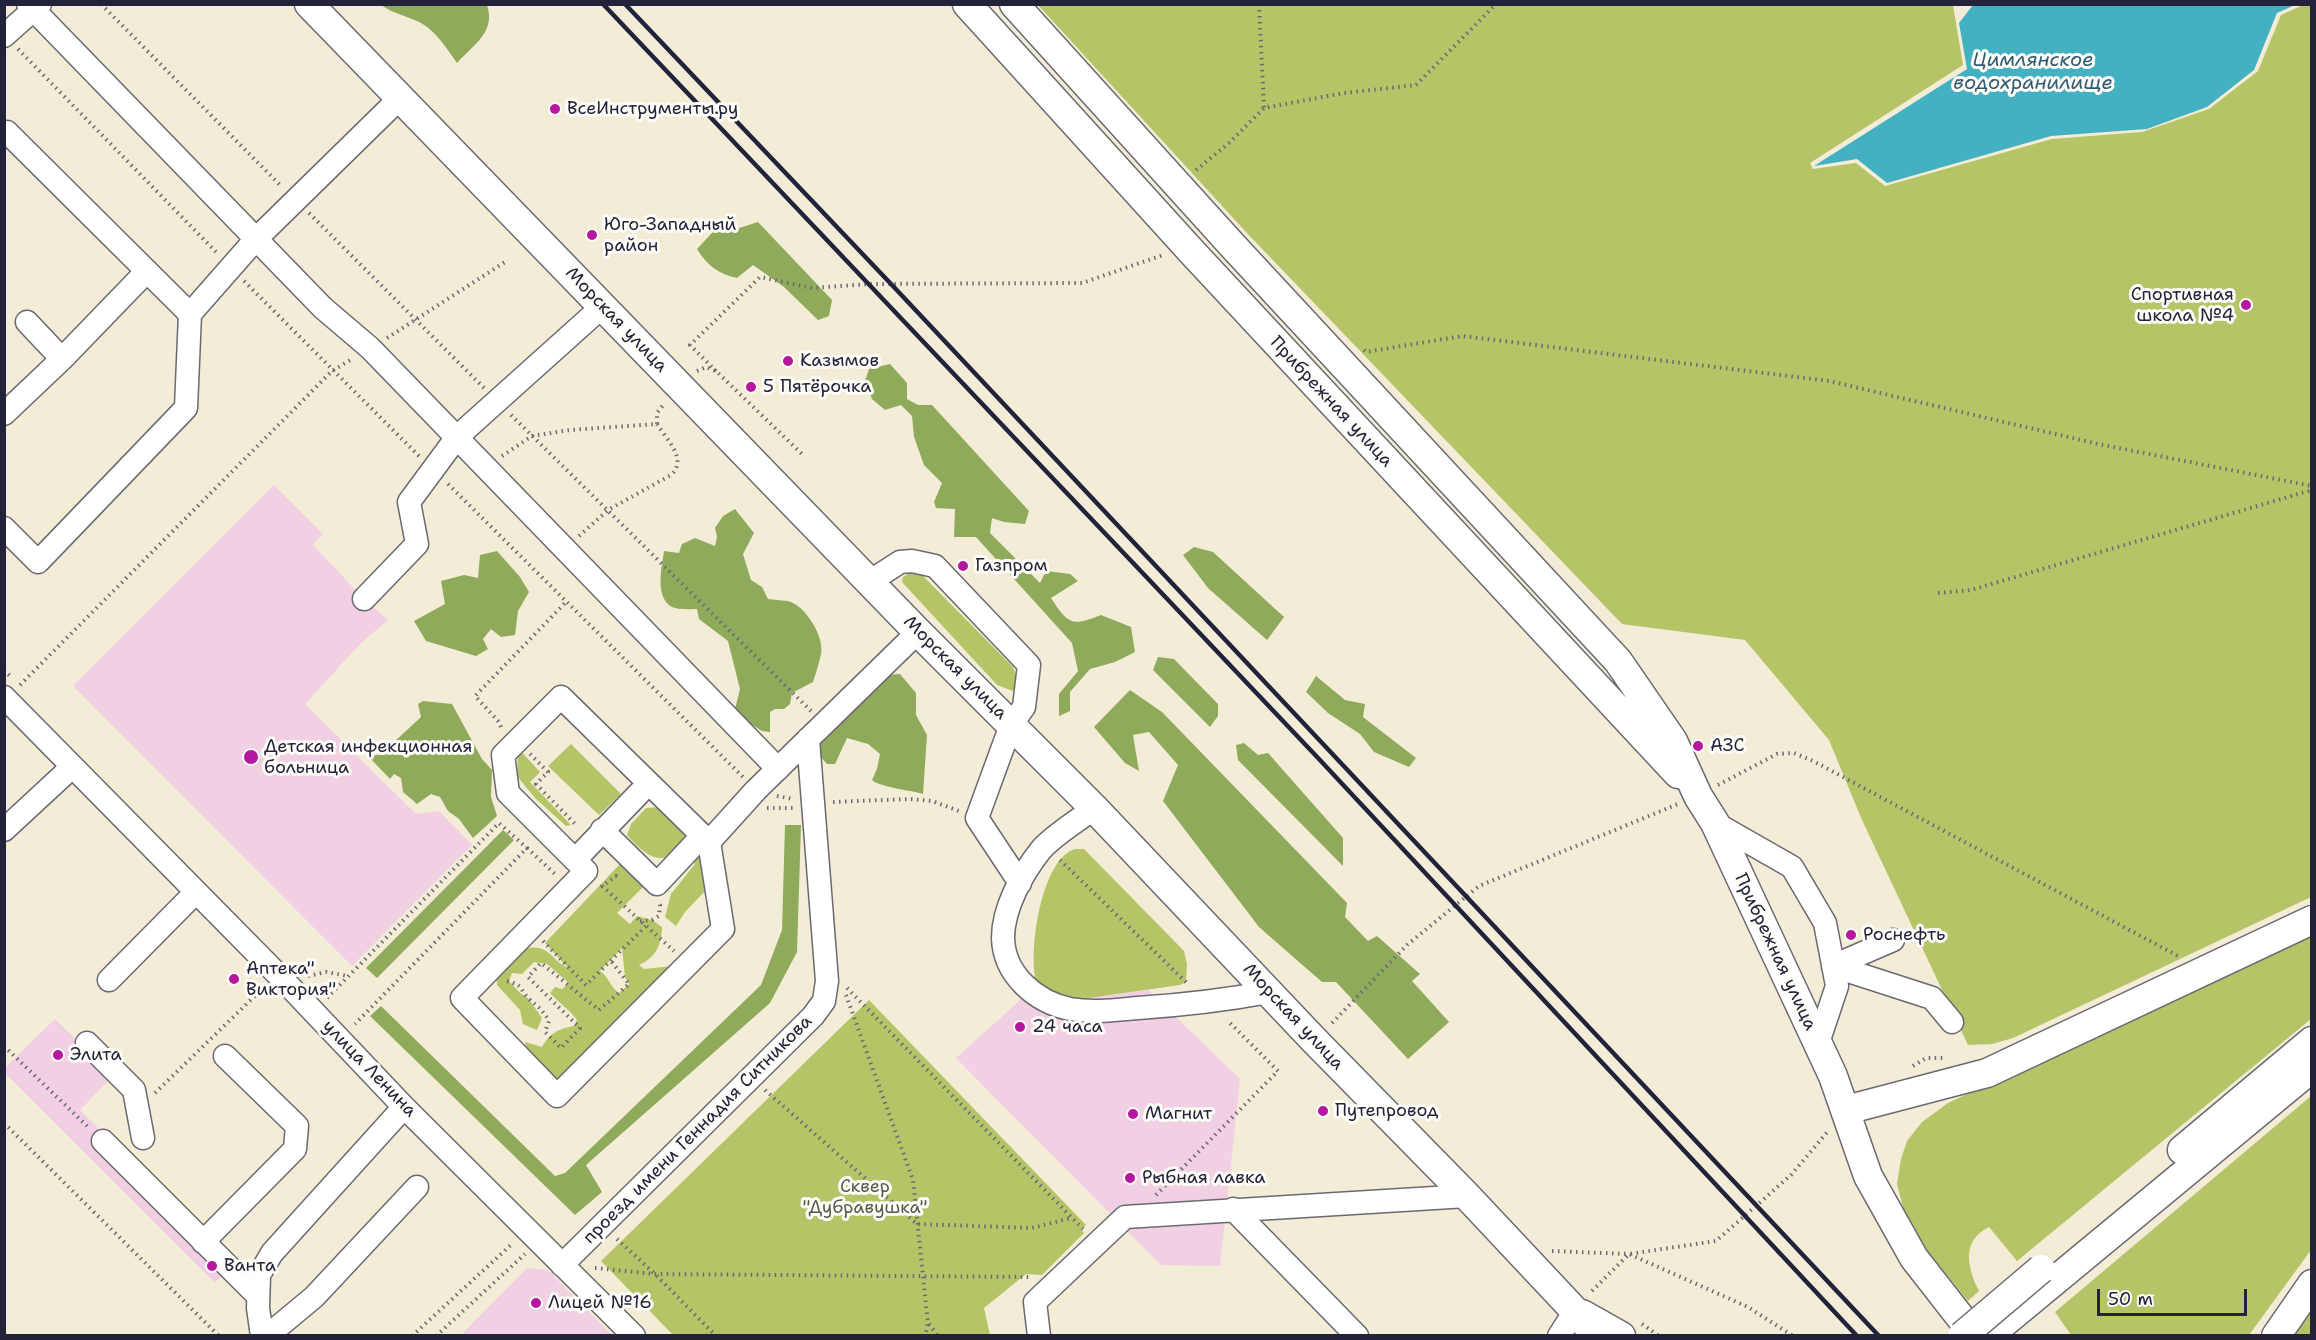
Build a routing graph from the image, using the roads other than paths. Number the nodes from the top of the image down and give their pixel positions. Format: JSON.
{"nodes":[{"id":1,"x":309,"y":4,"type":"edge"},
{"id":2,"x":967,"y":4,"type":"edge"},
{"id":3,"x":1014,"y":4,"type":"edge"},
{"id":4,"x":34,"y":7,"type":"edge"},
{"id":5,"x":4,"y":36,"type":"edge"},
{"id":6,"x":401,"y":97,"type":"junction"},
{"id":7,"x":4,"y":135,"type":"edge"},
{"id":8,"x":1200,"y":210,"type":"junction"},
{"id":9,"x":255,"y":240,"type":"junction"},
{"id":10,"x":1183,"y":242,"type":"junction"},
{"id":11,"x":147,"y":271,"type":"junction"},
{"id":12,"x":603,"y":306,"type":"junction"},
{"id":13,"x":190,"y":314,"type":"junction"},
{"id":14,"x":27,"y":322,"type":"dead end"},
{"id":15,"x":62,"y":359,"type":"junction"},
{"id":16,"x":4,"y":414,"type":"edge"},
{"id":17,"x":457,"y":437,"type":"junction"},
{"id":18,"x":4,"y":528,"type":"edge"},
{"id":19,"x":870,"y":582,"type":"junction"},
{"id":20,"x":364,"y":599,"type":"dead end"},
{"id":21,"x":918,"y":632,"type":"junction"},
{"id":22,"x":1618,"y":661,"type":"junction"},
{"id":23,"x":1590,"y":682,"type":"junction"},
{"id":24,"x":5,"y":698,"type":"edge"},
{"id":25,"x":1011,"y":725,"type":"junction"},
{"id":26,"x":808,"y":739,"type":"junction"},
{"id":27,"x":72,"y":767,"type":"junction"},
{"id":28,"x":778,"y":769,"type":"junction"},
{"id":29,"x":648,"y":784,"type":"junction"},
{"id":30,"x":1698,"y":796,"type":"junction"},
{"id":31,"x":1094,"y":808,"type":"junction"},
{"id":32,"x":1714,"y":823,"type":"junction"},
{"id":33,"x":4,"y":830,"type":"edge"},
{"id":34,"x":603,"y":830,"type":"junction"},
{"id":35,"x":705,"y":839,"type":"junction"},
{"id":36,"x":588,"y":873,"type":"junction"},
{"id":37,"x":1020,"y":882,"type":"junction"},
{"id":38,"x":196,"y":892,"type":"junction"},
{"id":39,"x":2312,"y":920,"type":"edge"},
{"id":40,"x":1893,"y":940,"type":"dead end"},
{"id":41,"x":1833,"y":966,"type":"junction"},
{"id":42,"x":109,"y":980,"type":"dead end"},
{"id":43,"x":1880,"y":981,"type":"junction"},
{"id":44,"x":1269,"y":992,"type":"junction"},
{"id":45,"x":1895,"y":1003,"type":"dead end"},
{"id":46,"x":1952,"y":1022,"type":"dead end"},
{"id":47,"x":2312,"y":1041,"type":"edge"},
{"id":48,"x":87,"y":1043,"type":"dead end"},
{"id":49,"x":1818,"y":1043,"type":"junction"},
{"id":50,"x":225,"y":1056,"type":"dead end"},
{"id":51,"x":2312,"y":1068,"type":"edge"},
{"id":52,"x":404,"y":1107,"type":"junction"},
{"id":53,"x":1846,"y":1110,"type":"junction"},
{"id":54,"x":143,"y":1138,"type":"dead end"},
{"id":55,"x":103,"y":1141,"type":"dead end"},
{"id":56,"x":417,"y":1187,"type":"dead end"},
{"id":57,"x":1467,"y":1196,"type":"junction"},
{"id":58,"x":1233,"y":1209,"type":"junction"},
{"id":59,"x":203,"y":1242,"type":"junction"},
{"id":60,"x":562,"y":1265,"type":"junction"},
{"id":61,"x":2047,"y":1275,"type":"junction"},
{"id":62,"x":2312,"y":1284,"type":"edge"},
{"id":63,"x":258,"y":1296,"type":"junction"},
{"id":64,"x":1584,"y":1301,"type":"junction"},
{"id":65,"x":262,"y":1335,"type":"edge"},
{"id":66,"x":267,"y":1335,"type":"edge"},
{"id":67,"x":634,"y":1335,"type":"edge"},
{"id":68,"x":1039,"y":1335,"type":"edge"},
{"id":69,"x":1357,"y":1335,"type":"edge"},
{"id":70,"x":1559,"y":1335,"type":"edge"},
{"id":71,"x":1596,"y":1335,"type":"edge"},
{"id":72,"x":1621,"y":1335,"type":"edge"},
{"id":73,"x":1962,"y":1335,"type":"edge"},
{"id":74,"x":1975,"y":1335,"type":"edge"},
{"id":75,"x":1988,"y":1335,"type":"edge"},
{"id":76,"x":2276,"y":1335,"type":"edge"}],
"edges":[{"from":1,"to":6,"type":"main road","name":"Морская улица"},
{"from":2,"to":10,"type":"main road","name":"Прибрежная улица"},
{"from":3,"to":8,"type":"main road","name":"Прибрежная улица"},
{"from":4,"to":5,"type":"street"},
{"from":4,"to":9,"type":"street"},
{"from":6,"to":9,"type":"street"},
{"from":6,"to":12,"type":"main road","name":"Морская улица"},
{"from":7,"to":11,"type":"street"},
{"from":8,"to":10,"type":"street"},
{"from":8,"to":22,"type":"main road","name":"Прибрежная улица"},
{"from":9,"to":13,"type":"street"},
{"from":9,"to":17,"type":"street"},
{"from":10,"to":23,"type":"main road","name":"Прибрежная улица"},
{"from":11,"to":13,"type":"street"},
{"from":11,"to":15,"type":"street"},
{"from":12,"to":17,"type":"street"},
{"from":12,"to":19,"type":"main road","name":"Морская улица"},
{"from":13,"to":18,"type":"street"},
{"from":14,"to":15,"type":"street"},
{"from":15,"to":16,"type":"street"},
{"from":17,"to":20,"type":"street"},
{"from":17,"to":28,"type":"street"},
{"from":19,"to":21,"type":"main road","name":"Морская улица"},
{"from":19,"to":25,"type":"street"},
{"from":21,"to":25,"type":"main road","name":"Морская улица"},
{"from":21,"to":26,"type":"street"},
{"from":22,"to":23,"type":"street"},
{"from":22,"to":30,"type":"main road","name":"Прибрежная улица"},
{"from":23,"to":30,"type":"main road","name":"Прибрежная улица"},
{"from":24,"to":27,"type":"street","name":"улица Ленина"},
{"from":25,"to":31,"type":"main road","name":"Морская улица"},
{"from":25,"to":37,"type":"street"},
{"from":26,"to":28,"type":"street"},
{"from":26,"to":60,"type":"street","name":"проезд имени Геннадия Ситникова"},
{"from":27,"to":33,"type":"street"},
{"from":27,"to":38,"type":"street","name":"улица Ленина"},
{"from":28,"to":35,"type":"street"},
{"from":29,"to":34,"type":"street"},
{"from":29,"to":35,"type":"street"},
{"from":29,"to":36,"type":"street"},
{"from":30,"to":32,"type":"main road","name":"Прибрежная улица"},
{"from":31,"to":37,"type":"street"},
{"from":31,"to":44,"type":"main road","name":"Морская улица"},
{"from":32,"to":41,"type":"street"},
{"from":32,"to":49,"type":"main road","name":"Прибрежная улица"},
{"from":34,"to":35,"type":"street"},
{"from":34,"to":36,"type":"street"},
{"from":35,"to":36,"type":"street"},
{"from":37,"to":44,"type":"street"},
{"from":38,"to":42,"type":"street"},
{"from":38,"to":52,"type":"street","name":"улица Ленина"},
{"from":39,"to":53,"type":"main road"},
{"from":40,"to":41,"type":"street"},
{"from":41,"to":43,"type":"street"},
{"from":41,"to":49,"type":"street"},
{"from":43,"to":45,"type":"street"},
{"from":43,"to":46,"type":"street"},
{"from":44,"to":57,"type":"main road","name":"Морская улица"},
{"from":47,"to":61,"type":"main road"},
{"from":48,"to":54,"type":"street"},
{"from":49,"to":53,"type":"main road","name":"Прибрежная улица"},
{"from":50,"to":59,"type":"street"},
{"from":51,"to":61,"type":"main road"},
{"from":52,"to":60,"type":"street","name":"улица Ленина"},
{"from":52,"to":63,"type":"street"},
{"from":53,"to":74,"type":"main road","name":"Прибрежная улица"},
{"from":55,"to":59,"type":"street"},
{"from":56,"to":66,"type":"street"},
{"from":57,"to":58,"type":"street"},
{"from":57,"to":64,"type":"main road","name":"Морская улица"},
{"from":58,"to":68,"type":"street"},
{"from":58,"to":69,"type":"street"},
{"from":59,"to":63,"type":"street"},
{"from":60,"to":67,"type":"street","name":"улица Ленина"},
{"from":61,"to":73,"type":"main road","bridge":true},
{"from":61,"to":75,"type":"main road"},
{"from":62,"to":76,"type":"main road"},
{"from":63,"to":65,"type":"street"},
{"from":64,"to":70,"type":"street"},
{"from":64,"to":71,"type":"main road","name":"Морская улица"},
{"from":64,"to":72,"type":"main road"}]}
